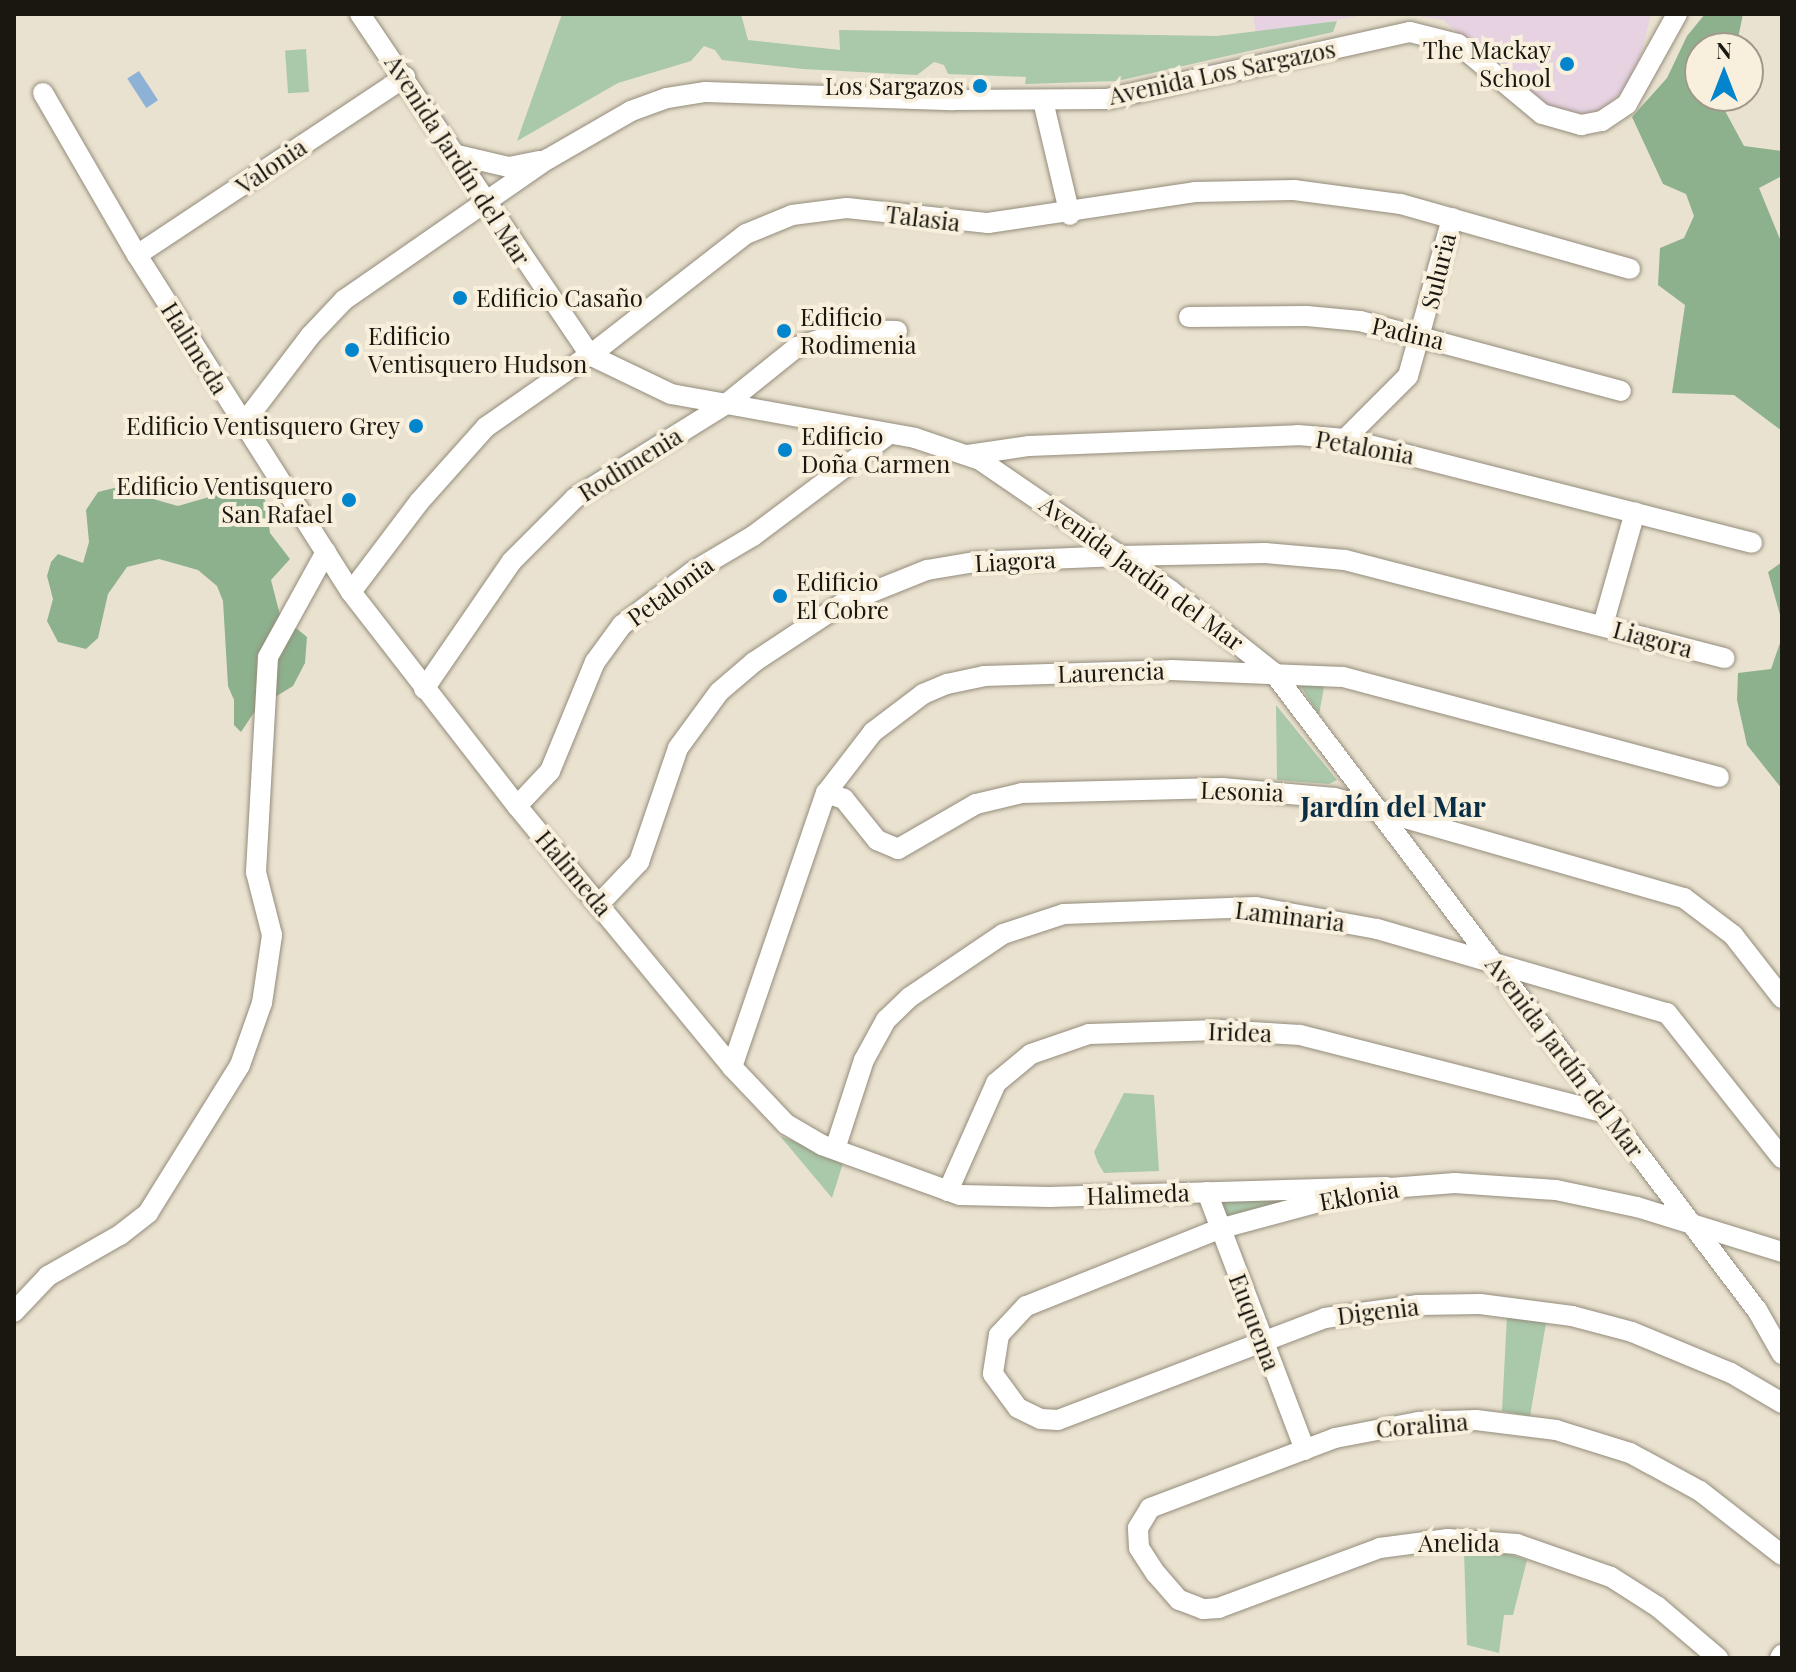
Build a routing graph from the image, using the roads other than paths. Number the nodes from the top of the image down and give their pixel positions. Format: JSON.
{"nodes":[{"id":1,"x":360,"y":14,"type":"edge"},
{"id":2,"x":1661,"y":14,"type":"edge"},
{"id":3,"x":1677,"y":14,"type":"edge"},
{"id":4,"x":1658,"y":42,"type":"junction"},
{"id":5,"x":405,"y":77,"type":"junction"},
{"id":6,"x":43,"y":93,"type":"dead end"},
{"id":7,"x":1043,"y":101,"type":"junction"},
{"id":8,"x":453,"y":154,"type":"junction"},
{"id":9,"x":548,"y":159,"type":"junction"},
{"id":10,"x":486,"y":205,"type":"junction"},
{"id":11,"x":1070,"y":215,"type":"junction"},
{"id":12,"x":1452,"y":218,"type":"junction"},
{"id":13,"x":137,"y":255,"type":"junction"},
{"id":14,"x":1630,"y":269,"type":"dead end"},
{"id":15,"x":1189,"y":317,"type":"dead end"},
{"id":16,"x":897,"y":331,"type":"dead end"},
{"id":17,"x":1422,"y":334,"type":"junction"},
{"id":18,"x":590,"y":355,"type":"junction"},
{"id":19,"x":1621,"y":391,"type":"dead end"},
{"id":20,"x":726,"y":404,"type":"junction"},
{"id":21,"x":243,"y":424,"type":"junction"},
{"id":22,"x":889,"y":434,"type":"junction"},
{"id":23,"x":1345,"y":439,"type":"junction"},
{"id":24,"x":968,"y":455,"type":"junction"},
{"id":25,"x":1635,"y":512,"type":"junction"},
{"id":26,"x":1752,"y":543,"type":"dead end"},
{"id":27,"x":326,"y":552,"type":"junction"},
{"id":28,"x":1120,"y":556,"type":"junction"},
{"id":29,"x":351,"y":592,"type":"junction"},
{"id":30,"x":1603,"y":625,"type":"junction"},
{"id":31,"x":1725,"y":658,"type":"dead end"},
{"id":32,"x":1273,"y":672,"type":"junction"},
{"id":33,"x":424,"y":689,"type":"junction"},
{"id":34,"x":1719,"y":777,"type":"dead end"},
{"id":35,"x":826,"y":793,"type":"junction"},
{"id":36,"x":517,"y":806,"type":"junction"},
{"id":37,"x":1376,"y":808,"type":"junction"},
{"id":38,"x":600,"y":903,"type":"junction"},
{"id":39,"x":1496,"y":965,"type":"junction"},
{"id":40,"x":1782,"y":998,"type":"edge"},
{"id":41,"x":732,"y":1067,"type":"junction"},
{"id":42,"x":1607,"y":1113,"type":"junction"},
{"id":43,"x":835,"y":1149,"type":"junction"},
{"id":44,"x":1780,"y":1151,"type":"edge"},
{"id":45,"x":1387,"y":1187,"type":"junction"},
{"id":46,"x":948,"y":1191,"type":"junction"},
{"id":47,"x":1207,"y":1192,"type":"junction"},
{"id":48,"x":1693,"y":1225,"type":"junction"},
{"id":49,"x":1219,"y":1229,"type":"junction"},
{"id":50,"x":1742,"y":1242,"type":"junction"},
{"id":51,"x":1782,"y":1252,"type":"edge"},
{"id":52,"x":1723,"y":1266,"type":"junction"},
{"id":53,"x":14,"y":1312,"type":"edge"},
{"id":54,"x":1261,"y":1340,"type":"junction"},
{"id":55,"x":1782,"y":1354,"type":"edge"},
{"id":56,"x":993,"y":1374,"type":"joint"},
{"id":57,"x":1782,"y":1403,"type":"edge"},
{"id":58,"x":1305,"y":1450,"type":"junction"},
{"id":59,"x":1782,"y":1555,"type":"edge"},
{"id":60,"x":1179,"y":1600,"type":"joint"},
{"id":61,"x":1718,"y":1658,"type":"edge"}],
"edges":[{"from":1,"to":5,"type":"street","name":"Avenida Jardín del Mar"},
{"from":2,"to":4,"type":"street"},
{"from":3,"to":4,"type":"street","name":"Avenida Los Sargazos"},
{"from":4,"to":7,"type":"street","name":"Avenida Los Sargazos"},
{"from":5,"to":8,"type":"street","name":"Avenida Jardín del Mar"},
{"from":5,"to":13,"type":"street","name":"Valonia"},
{"from":6,"to":13,"type":"street","name":"Halimeda"},
{"from":7,"to":9,"type":"street","name":"Avenida Los Sargazos"},
{"from":7,"to":11,"type":"street"},
{"from":8,"to":9,"type":"street","name":"Avenida Los Sargazos"},
{"from":8,"to":10,"type":"street","name":"Avenida Jardín del Mar"},
{"from":9,"to":10,"type":"street","name":"Avenida Los Sargazos"},
{"from":10,"to":18,"type":"street","name":"Avenida Jardín del Mar"},
{"from":10,"to":21,"type":"street","name":"Avenida Los Sargazos"},
{"from":11,"to":12,"type":"street","name":"Talasia"},
{"from":11,"to":18,"type":"street","name":"Talasia"},
{"from":12,"to":14,"type":"street","name":"Talasia"},
{"from":12,"to":17,"type":"street","name":"Suluria"},
{"from":13,"to":21,"type":"street","name":"Halimeda"},
{"from":15,"to":17,"type":"street","name":"Padina"},
{"from":16,"to":20,"type":"street","name":"Rodimenia"},
{"from":17,"to":19,"type":"street","name":"Padina"},
{"from":17,"to":23,"type":"street","name":"Suluria"},
{"from":18,"to":20,"type":"street","name":"Avenida Jardín del Mar"},
{"from":18,"to":29,"type":"street","name":"Talasia"},
{"from":20,"to":22,"type":"street","name":"Avenida Jardín del Mar"},
{"from":20,"to":33,"type":"street","name":"Rodimenia"},
{"from":21,"to":27,"type":"street","name":"Halimeda"},
{"from":22,"to":24,"type":"street","name":"Avenida Jardín del Mar"},
{"from":22,"to":36,"type":"street","name":"Petalonia"},
{"from":23,"to":24,"type":"street","name":"Petalonia"},
{"from":23,"to":25,"type":"street","name":"Petalonia"},
{"from":24,"to":28,"type":"street","name":"Avenida Jardín del Mar"},
{"from":25,"to":26,"type":"street","name":"Petalonia"},
{"from":25,"to":30,"type":"street"},
{"from":27,"to":29,"type":"street","name":"Halimeda"},
{"from":27,"to":53,"type":"street"},
{"from":28,"to":30,"type":"street","name":"Liagora"},
{"from":28,"to":32,"type":"street","name":"Avenida Jardín del Mar"},
{"from":28,"to":38,"type":"street","name":"Liagora"},
{"from":29,"to":33,"type":"street","name":"Halimeda"},
{"from":30,"to":31,"type":"street","name":"Liagora"},
{"from":32,"to":34,"type":"street","name":"Laurencia"},
{"from":32,"to":35,"type":"street","name":"Laurencia"},
{"from":32,"to":37,"type":"street","name":"Avenida Jardín del Mar"},
{"from":33,"to":36,"type":"street","name":"Halimeda"},
{"from":35,"to":37,"type":"street","name":"Lesonia"},
{"from":35,"to":41,"type":"street","name":"Laurencia"},
{"from":36,"to":38,"type":"street","name":"Halimeda"},
{"from":37,"to":39,"type":"street","name":"Avenida Jardín del Mar"},
{"from":37,"to":40,"type":"street","name":"Lesonia"},
{"from":38,"to":41,"type":"street","name":"Halimeda"},
{"from":39,"to":42,"type":"street","name":"Avenida Jardín del Mar"},
{"from":39,"to":43,"type":"street","name":"Laminaria"},
{"from":39,"to":44,"type":"street","name":"Laminaria"},
{"from":41,"to":43,"type":"street","name":"Halimeda"},
{"from":42,"to":46,"type":"street","name":"Iridea"},
{"from":42,"to":48,"type":"street","name":"Avenida Jardín del Mar"},
{"from":43,"to":46,"type":"street","name":"Halimeda"},
{"from":45,"to":47,"type":"street","name":"Halimeda"},
{"from":45,"to":48,"type":"street","name":"Eklonia"},
{"from":45,"to":49,"type":"street","name":"Eklonia"},
{"from":46,"to":47,"type":"street","name":"Halimeda"},
{"from":47,"to":49,"type":"street","name":"Euquema"},
{"from":48,"to":50,"type":"street","name":"Eklonia"},
{"from":48,"to":52,"type":"street","name":"Avenida Jardín del Mar"},
{"from":49,"to":54,"type":"street","name":"Euquema"},
{"from":49,"to":56,"type":"street","name":"Eklonia"},
{"from":50,"to":51,"type":"street","name":"Eklonia"},
{"from":50,"to":52,"type":"street"},
{"from":52,"to":55,"type":"street","name":"Avenida Jardín del Mar"},
{"from":54,"to":56,"type":"street","name":"Digenia"},
{"from":54,"to":57,"type":"street","name":"Digenia"},
{"from":54,"to":58,"type":"street","name":"Euquema"},
{"from":58,"to":59,"type":"street","name":"Coralina"},
{"from":58,"to":60,"type":"street","name":"Coralina"},
{"from":60,"to":61,"type":"street","name":"Anelida"}]}
